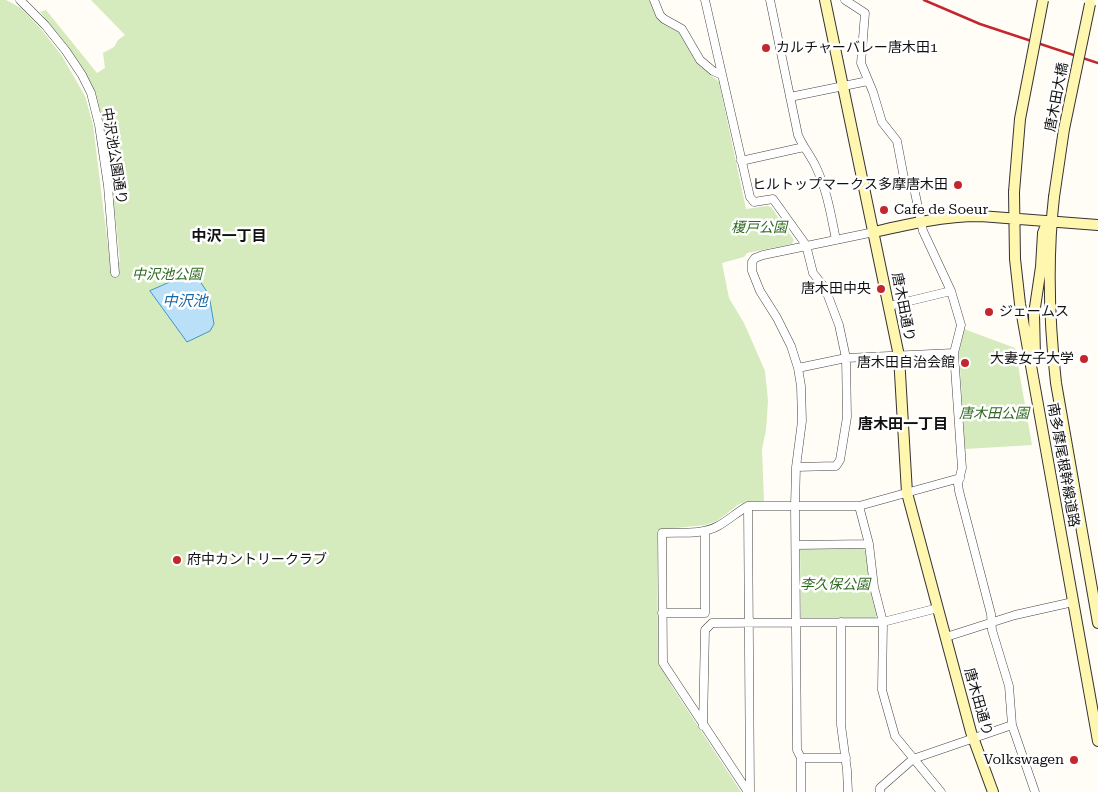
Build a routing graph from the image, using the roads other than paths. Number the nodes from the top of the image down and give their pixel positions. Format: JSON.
{"nodes":[{"id":1,"x":20,"y":0,"type":"edge"},
{"id":2,"x":654,"y":0,"type":"edge"},
{"id":3,"x":705,"y":0,"type":"edge"},
{"id":4,"x":770,"y":0,"type":"edge"},
{"id":5,"x":826,"y":0,"type":"edge"},
{"id":6,"x":845,"y":0,"type":"edge"},
{"id":7,"x":1043,"y":0,"type":"edge"},
{"id":8,"x":1090,"y":2,"type":"edge"},
{"id":9,"x":722,"y":75,"type":"junction"},
{"id":10,"x":868,"y":81,"type":"junction"},
{"id":11,"x":843,"y":86,"type":"junction"},
{"id":12,"x":790,"y":97,"type":"junction"},
{"id":13,"x":804,"y":147,"type":"junction"},
{"id":14,"x":741,"y":161,"type":"junction"},
{"id":15,"x":1054,"y":197,"type":"joint"},
{"id":16,"x":1014,"y":219,"type":"junction"},
{"id":17,"x":920,"y":222,"type":"junction"},
{"id":18,"x":1052,"y":222,"type":"junction"},
{"id":19,"x":1098,"y":226,"type":"edge"},
{"id":20,"x":874,"y":232,"type":"junction"},
{"id":21,"x":836,"y":240,"type":"junction"},
{"id":22,"x":806,"y":246,"type":"junction"},
{"id":23,"x":115,"y":273,"type":"dead end"},
{"id":24,"x":951,"y":291,"type":"junction"},
{"id":25,"x":889,"y":306,"type":"junction"},
{"id":26,"x":954,"y":353,"type":"junction"},
{"id":27,"x":899,"y":356,"type":"junction"},
{"id":28,"x":846,"y":358,"type":"junction"},
{"id":29,"x":798,"y":368,"type":"junction"},
{"id":30,"x":1035,"y":388,"type":"junction"},
{"id":31,"x":796,"y":467,"type":"junction"},
{"id":32,"x":960,"y":478,"type":"junction"},
{"id":33,"x":907,"y":493,"type":"junction"},
{"id":34,"x":748,"y":506,"type":"junction"},
{"id":35,"x":795,"y":506,"type":"junction"},
{"id":36,"x":859,"y":506,"type":"junction"},
{"id":37,"x":705,"y":531,"type":"junction"},
{"id":38,"x":869,"y":544,"type":"junction"},
{"id":39,"x":796,"y":545,"type":"junction"},
{"id":40,"x":1073,"y":602,"type":"junction"},
{"id":41,"x":938,"y":608,"type":"junction"},
{"id":42,"x":662,"y":613,"type":"junction"},
{"id":43,"x":748,"y":622,"type":"junction"},
{"id":44,"x":796,"y":622,"type":"junction"},
{"id":45,"x":841,"y":622,"type":"junction"},
{"id":46,"x":883,"y":622,"type":"junction"},
{"id":47,"x":992,"y":622,"type":"junction"},
{"id":48,"x":1098,"y":623,"type":"edge"},
{"id":49,"x":946,"y":636,"type":"junction"},
{"id":50,"x":1012,"y":725,"type":"junction"},
{"id":51,"x":703,"y":726,"type":"junction"},
{"id":52,"x":974,"y":738,"type":"junction"},
{"id":53,"x":1098,"y":741,"type":"edge"},
{"id":54,"x":801,"y":758,"type":"junction"},
{"id":55,"x":846,"y":758,"type":"junction"},
{"id":56,"x":913,"y":759,"type":"junction"},
{"id":57,"x":749,"y":792,"type":"edge"},
{"id":58,"x":801,"y":792,"type":"edge"},
{"id":59,"x":848,"y":792,"type":"edge"},
{"id":60,"x":880,"y":792,"type":"edge"},
{"id":61,"x":941,"y":792,"type":"edge"},
{"id":62,"x":992,"y":792,"type":"edge"},
{"id":63,"x":1035,"y":792,"type":"edge"}],
"edges":[{"from":1,"to":23,"type":"street","name":"中沢池公園通り"},
{"from":2,"to":9,"type":"street"},
{"from":3,"to":9,"type":"street"},
{"from":4,"to":12,"type":"street"},
{"from":5,"to":11,"type":"main road","name":"唐木田通り"},
{"from":6,"to":10,"type":"street"},
{"from":7,"to":16,"type":"main road","name":"南多摩尾根幹線道路","bridge":true},
{"from":8,"to":15,"type":"main road","name":"唐木田大橋","bridge":true},
{"from":9,"to":14,"type":"street"},
{"from":10,"to":11,"type":"street"},
{"from":10,"to":17,"type":"street"},
{"from":11,"to":12,"type":"street"},
{"from":11,"to":20,"type":"main road","name":"唐木田通り"},
{"from":12,"to":13,"type":"street"},
{"from":13,"to":14,"type":"street"},
{"from":13,"to":21,"type":"street"},
{"from":14,"to":22,"type":"street"},
{"from":15,"to":18,"type":"main road","name":"南多摩尾根幹線道路"},
{"from":16,"to":17,"type":"main road"},
{"from":16,"to":18,"type":"main road"},
{"from":16,"to":30,"type":"main road","name":"南多摩尾根幹線道路"},
{"from":17,"to":20,"type":"main road"},
{"from":17,"to":24,"type":"street"},
{"from":18,"to":19,"type":"main road"},
{"from":18,"to":30,"type":"main road"},
{"from":18,"to":48,"type":"main road","name":"南多摩尾根幹線道路"},
{"from":20,"to":21,"type":"street"},
{"from":20,"to":25,"type":"main road","name":"唐木田通り"},
{"from":21,"to":22,"type":"street"},
{"from":22,"to":28,"type":"street"},
{"from":22,"to":29,"type":"street"},
{"from":24,"to":25,"type":"street"},
{"from":24,"to":26,"type":"street"},
{"from":25,"to":27,"type":"main road","name":"唐木田通り"},
{"from":26,"to":27,"type":"street"},
{"from":26,"to":32,"type":"street"},
{"from":27,"to":28,"type":"street"},
{"from":27,"to":33,"type":"main road","name":"唐木田通り"},
{"from":28,"to":29,"type":"street"},
{"from":28,"to":31,"type":"street"},
{"from":29,"to":31,"type":"street"},
{"from":30,"to":40,"type":"main road","name":"南多摩尾根幹線道路"},
{"from":31,"to":35,"type":"street"},
{"from":32,"to":33,"type":"street"},
{"from":32,"to":47,"type":"street"},
{"from":33,"to":36,"type":"street"},
{"from":33,"to":41,"type":"main road","name":"唐木田通り"},
{"from":34,"to":35,"type":"street"},
{"from":34,"to":37,"type":"street"},
{"from":34,"to":43,"type":"street"},
{"from":35,"to":36,"type":"street"},
{"from":35,"to":39,"type":"street"},
{"from":36,"to":38,"type":"street"},
{"from":37,"to":42,"type":"street"},
{"from":37,"to":42,"type":"street"},
{"from":38,"to":39,"type":"street"},
{"from":38,"to":46,"type":"street"},
{"from":39,"to":44,"type":"street"},
{"from":40,"to":47,"type":"street"},
{"from":40,"to":53,"type":"main road","name":"南多摩尾根幹線道路"},
{"from":41,"to":46,"type":"street"},
{"from":41,"to":49,"type":"main road","name":"唐木田通り"},
{"from":42,"to":51,"type":"street"},
{"from":43,"to":44,"type":"street"},
{"from":43,"to":51,"type":"street"},
{"from":43,"to":57,"type":"street"},
{"from":44,"to":45,"type":"street"},
{"from":44,"to":54,"type":"street"},
{"from":45,"to":46,"type":"street"},
{"from":45,"to":55,"type":"street"},
{"from":46,"to":56,"type":"street"},
{"from":47,"to":49,"type":"street"},
{"from":47,"to":50,"type":"street"},
{"from":49,"to":52,"type":"main road","name":"唐木田通り"},
{"from":50,"to":52,"type":"street"},
{"from":50,"to":63,"type":"street"},
{"from":51,"to":57,"type":"street"},
{"from":52,"to":56,"type":"street"},
{"from":52,"to":62,"type":"main road","name":"唐木田通り"},
{"from":54,"to":55,"type":"street"},
{"from":54,"to":58,"type":"street"},
{"from":55,"to":59,"type":"street"},
{"from":56,"to":60,"type":"street"},
{"from":56,"to":61,"type":"street"}]}
